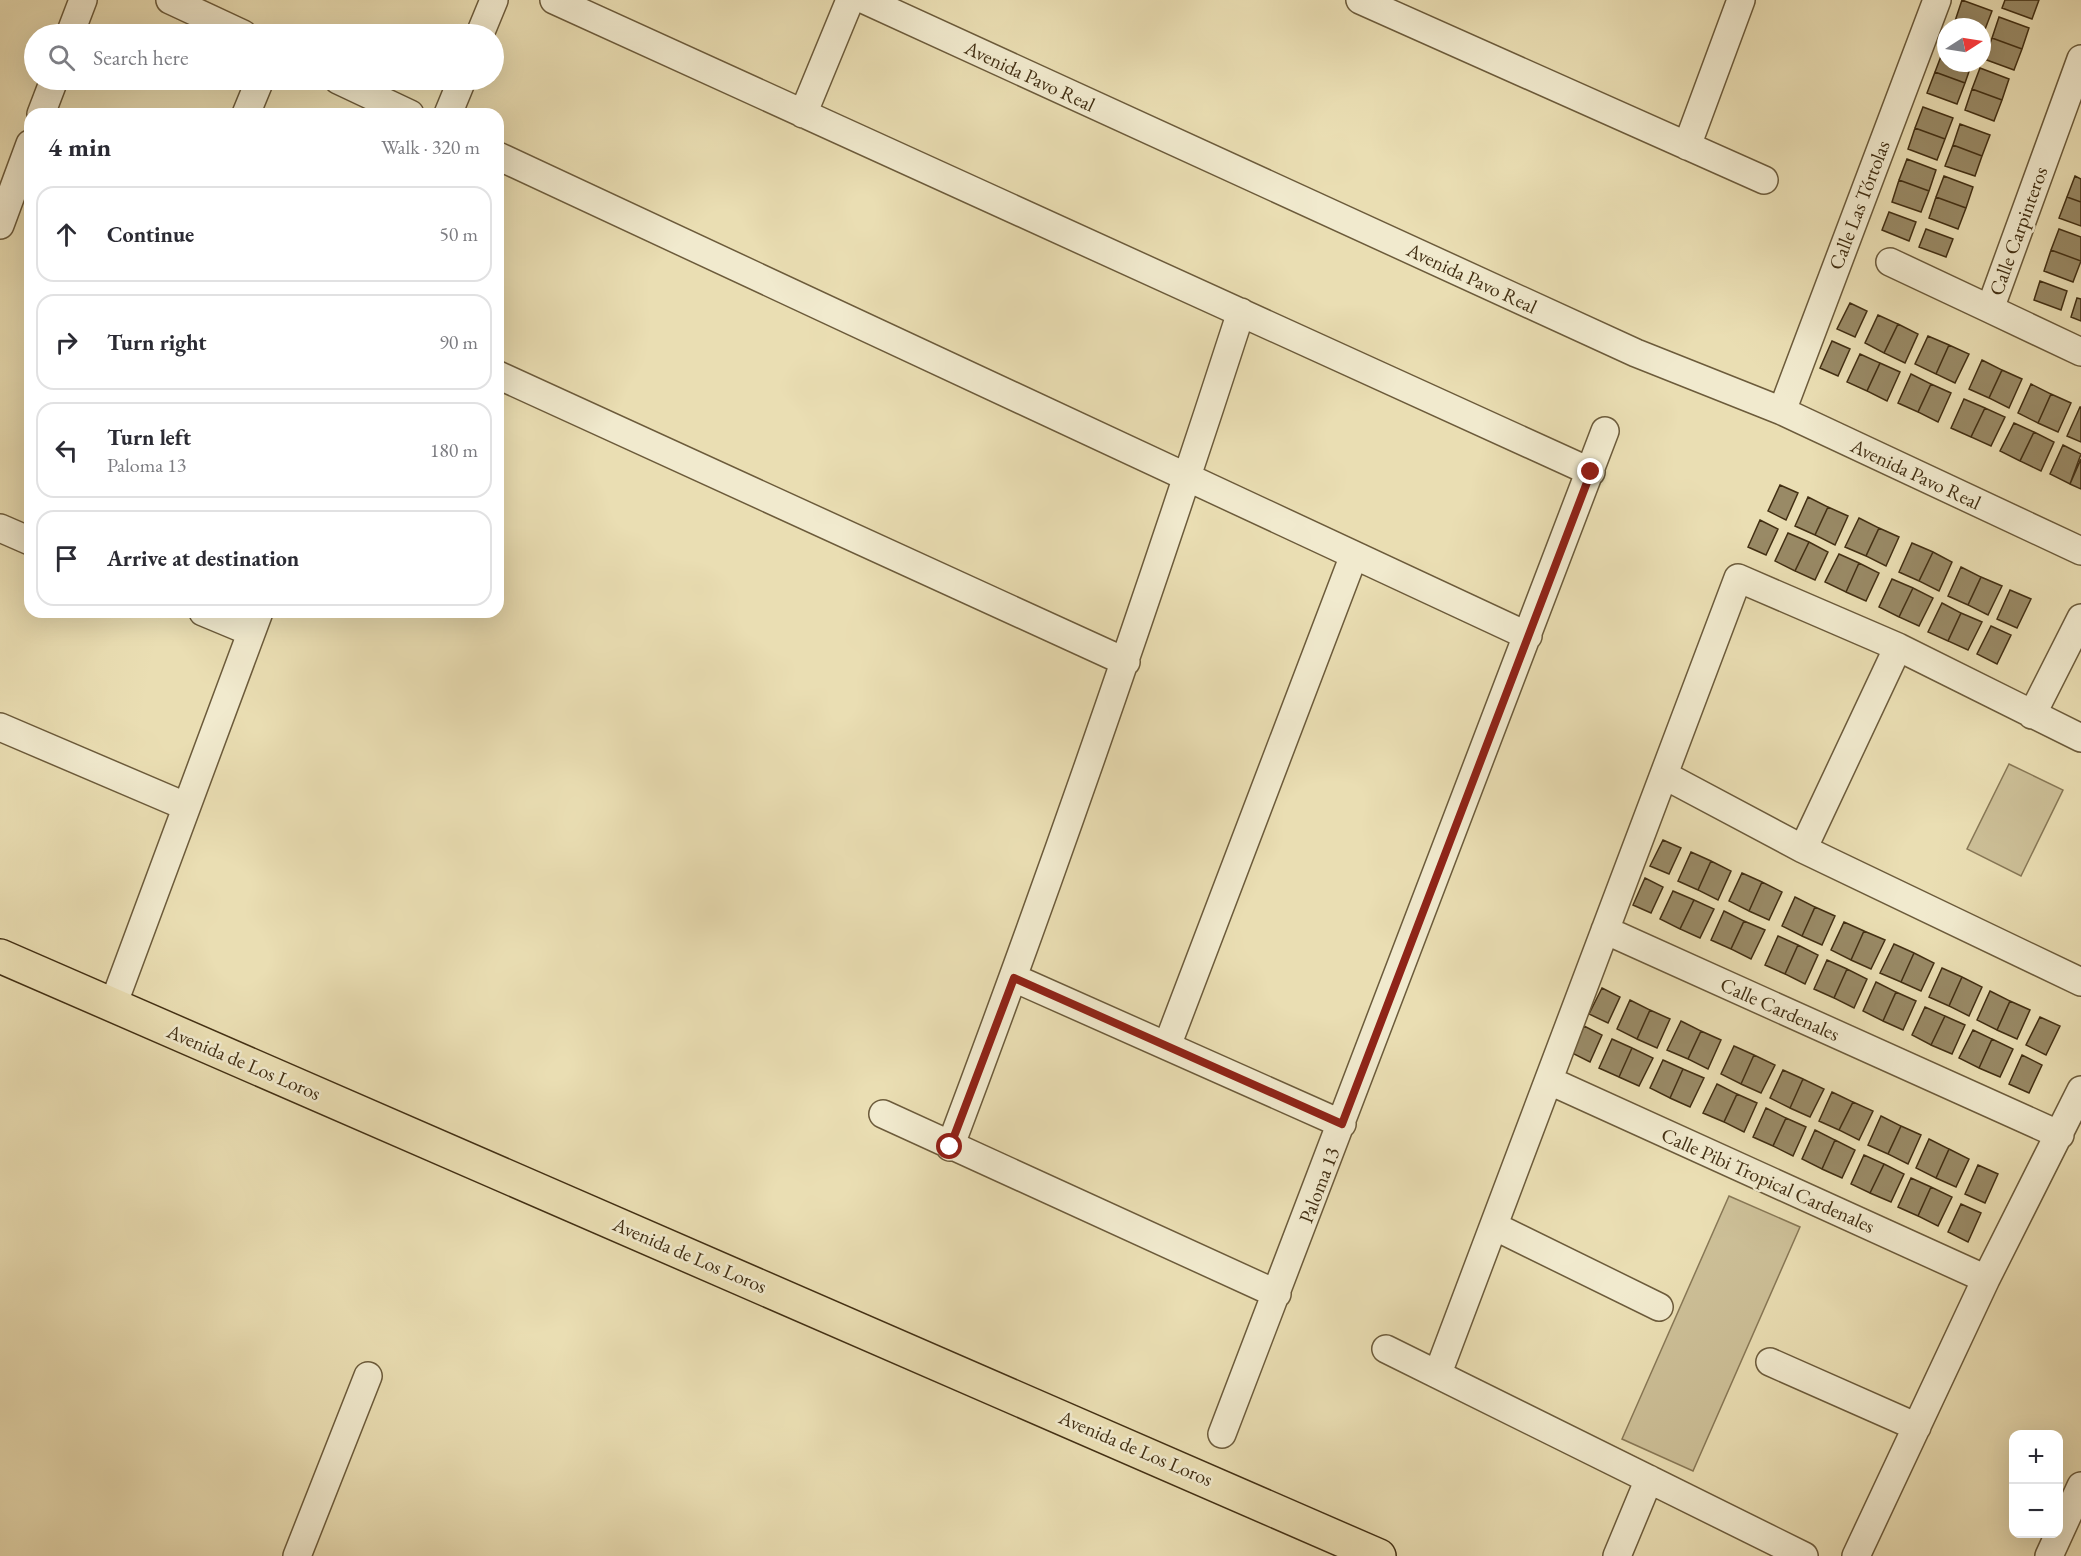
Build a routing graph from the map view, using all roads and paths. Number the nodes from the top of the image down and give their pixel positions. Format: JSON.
{"nodes":[{"id":1,"x":83,"y":0,"type":"edge"},
{"id":2,"x":170,"y":0,"type":"edge"},
{"id":3,"x":494,"y":0,"type":"edge"},
{"id":4,"x":554,"y":0,"type":"edge"},
{"id":5,"x":850,"y":0,"type":"edge"},
{"id":6,"x":865,"y":0,"type":"edge"},
{"id":7,"x":1359,"y":0,"type":"edge"},
{"id":8,"x":1741,"y":0,"type":"edge"},
{"id":9,"x":1936,"y":0,"type":"edge"},
{"id":10,"x":74,"y":24,"type":"edge"},
{"id":11,"x":222,"y":24,"type":"edge"},
{"id":12,"x":484,"y":24,"type":"edge"},
{"id":13,"x":2081,"y":59,"type":"edge"},
{"id":14,"x":50,"y":90,"type":"edge"},
{"id":15,"x":256,"y":90,"type":"edge"},
{"id":16,"x":359,"y":90,"type":"edge"},
{"id":17,"x":458,"y":90,"type":"edge"},
{"id":18,"x":43,"y":108,"type":"edge"},
{"id":19,"x":248,"y":108,"type":"edge"},
{"id":20,"x":397,"y":108,"type":"edge"},
{"id":21,"x":450,"y":108,"type":"edge"},
{"id":22,"x":803,"y":114,"type":"junction"},
{"id":23,"x":1687,"y":146,"type":"junction"},
{"id":24,"x":504,"y":159,"type":"edge"},
{"id":25,"x":24,"y":160,"type":"edge"},
{"id":26,"x":1764,"y":180,"type":"dead end"},
{"id":27,"x":0,"y":225,"type":"edge"},
{"id":28,"x":1890,"y":262,"type":"dead end"},
{"id":29,"x":1990,"y":309,"type":"junction"},
{"id":30,"x":1240,"y":312,"type":"junction"},
{"id":31,"x":2081,"y":352,"type":"edge"},
{"id":32,"x":504,"y":378,"type":"edge"},
{"id":33,"x":1782,"y":411,"type":"junction"},
{"id":34,"x":1605,"y":431,"type":"dead end"},
{"id":35,"x":1591,"y":472,"type":"junction"},
{"id":36,"x":1187,"y":476,"type":"junction"},
{"id":37,"x":0,"y":528,"type":"edge"},
{"id":38,"x":24,"y":538,"type":"edge"},
{"id":39,"x":2081,"y":551,"type":"edge"},
{"id":40,"x":1354,"y":555,"type":"junction"},
{"id":41,"x":234,"y":618,"type":"edge"},
{"id":42,"x":2081,"y":618,"type":"edge"},
{"id":43,"x":255,"y":622,"type":"edge"},
{"id":44,"x":1528,"y":636,"type":"junction"},
{"id":45,"x":1898,"y":647,"type":"junction"},
{"id":46,"x":1126,"y":662,"type":"junction"},
{"id":47,"x":2032,"y":715,"type":"junction"},
{"id":48,"x":0,"y":727,"type":"edge"},
{"id":49,"x":2081,"y":738,"type":"edge"},
{"id":50,"x":1664,"y":775,"type":"junction"},
{"id":51,"x":184,"y":806,"type":"junction"},
{"id":52,"x":1803,"y":849,"type":"junction"},
{"id":53,"x":1605,"y":930,"type":"junction"},
{"id":54,"x":0,"y":956,"type":"edge"},
{"id":55,"x":1014,"y":978,"type":"junction"},
{"id":56,"x":2081,"y":982,"type":"edge"},
{"id":57,"x":113,"y":1005,"type":"junction"},
{"id":58,"x":1167,"y":1046,"type":"junction"},
{"id":59,"x":1550,"y":1081,"type":"junction"},
{"id":60,"x":2081,"y":1090,"type":"edge"},
{"id":61,"x":883,"y":1114,"type":"dead end"},
{"id":62,"x":1342,"y":1124,"type":"junction"},
{"id":63,"x":2060,"y":1136,"type":"junction"},
{"id":64,"x":950,"y":1147,"type":"junction"},
{"id":65,"x":1494,"y":1226,"type":"junction"},
{"id":66,"x":1986,"y":1279,"type":"junction"},
{"id":67,"x":1277,"y":1294,"type":"junction"},
{"id":68,"x":1659,"y":1307,"type":"dead end"},
{"id":69,"x":1386,"y":1349,"type":"dead end"},
{"id":70,"x":1770,"y":1362,"type":"dead end"},
{"id":71,"x":1438,"y":1373,"type":"junction"},
{"id":72,"x":368,"y":1376,"type":"dead end"},
{"id":73,"x":1917,"y":1427,"type":"junction"},
{"id":74,"x":1222,"y":1434,"type":"dead end"},
{"id":75,"x":1649,"y":1479,"type":"junction"},
{"id":76,"x":2079,"y":1495,"type":"edge"},
{"id":77,"x":297,"y":1556,"type":"edge"},
{"id":78,"x":1379,"y":1556,"type":"edge"},
{"id":79,"x":1617,"y":1556,"type":"edge"},
{"id":80,"x":1804,"y":1556,"type":"edge"},
{"id":81,"x":1856,"y":1556,"type":"edge"},
{"id":82,"x":2049,"y":1556,"type":"edge"}],
"edges":[{"from":1,"to":10,"type":"street"},
{"from":2,"to":11,"type":"street"},
{"from":3,"to":12,"type":"street"},
{"from":4,"to":22,"type":"street"},
{"from":5,"to":22,"type":"street"},
{"from":6,"to":33,"type":"street","name":"Avenida Pavo Real"},
{"from":7,"to":23,"type":"street"},
{"from":8,"to":23,"type":"street"},
{"from":9,"to":33,"type":"street","name":"Calle Las Tórtolas"},
{"from":13,"to":29,"type":"street","name":"Calle Carpinteros"},
{"from":14,"to":18,"type":"street"},
{"from":15,"to":19,"type":"street"},
{"from":16,"to":20,"type":"street"},
{"from":17,"to":21,"type":"street"},
{"from":22,"to":30,"type":"street"},
{"from":23,"to":26,"type":"street"},
{"from":24,"to":36,"type":"street"},
{"from":25,"to":27,"type":"street"},
{"from":28,"to":29,"type":"street"},
{"from":29,"to":31,"type":"street","name":"Calle Carpinteros"},
{"from":30,"to":35,"type":"street"},
{"from":30,"to":36,"type":"street"},
{"from":32,"to":46,"type":"street"},
{"from":33,"to":39,"type":"street","name":"Avenida Pavo Real"},
{"from":34,"to":35,"type":"street","name":"Paloma 13"},
{"from":35,"to":44,"type":"street","name":"Paloma 13"},
{"from":36,"to":40,"type":"street"},
{"from":36,"to":46,"type":"street"},
{"from":37,"to":38,"type":"street"},
{"from":40,"to":44,"type":"street"},
{"from":40,"to":58,"type":"street"},
{"from":41,"to":43,"type":"street"},
{"from":42,"to":47,"type":"street"},
{"from":43,"to":51,"type":"street"},
{"from":44,"to":62,"type":"street","name":"Paloma 13"},
{"from":45,"to":47,"type":"street"},
{"from":45,"to":50,"type":"street"},
{"from":45,"to":52,"type":"street"},
{"from":46,"to":55,"type":"street"},
{"from":47,"to":49,"type":"street"},
{"from":48,"to":51,"type":"street"},
{"from":50,"to":52,"type":"street"},
{"from":50,"to":53,"type":"street"},
{"from":51,"to":57,"type":"street"},
{"from":52,"to":56,"type":"street"},
{"from":53,"to":59,"type":"street"},
{"from":53,"to":63,"type":"street","name":"Calle Cardenales"},
{"from":54,"to":57,"type":"main road","name":"Avenida de Los Loros"},
{"from":55,"to":58,"type":"street"},
{"from":55,"to":64,"type":"street"},
{"from":57,"to":78,"type":"main road","name":"Avenida de Los Loros"},
{"from":58,"to":62,"type":"street"},
{"from":59,"to":65,"type":"street"},
{"from":59,"to":66,"type":"street","name":"Calle Pibi Tropical Cardenales"},
{"from":60,"to":63,"type":"street"},
{"from":61,"to":64,"type":"street"},
{"from":62,"to":67,"type":"street","name":"Paloma 13"},
{"from":63,"to":66,"type":"street"},
{"from":64,"to":67,"type":"street"},
{"from":65,"to":68,"type":"street"},
{"from":65,"to":71,"type":"street"},
{"from":66,"to":73,"type":"street"},
{"from":67,"to":74,"type":"street","name":"Paloma 13"},
{"from":69,"to":71,"type":"street"},
{"from":70,"to":73,"type":"street"},
{"from":71,"to":75,"type":"street"},
{"from":72,"to":77,"type":"street"},
{"from":73,"to":81,"type":"street"},
{"from":75,"to":79,"type":"street"},
{"from":75,"to":80,"type":"street"},
{"from":76,"to":82,"type":"street"}]}
